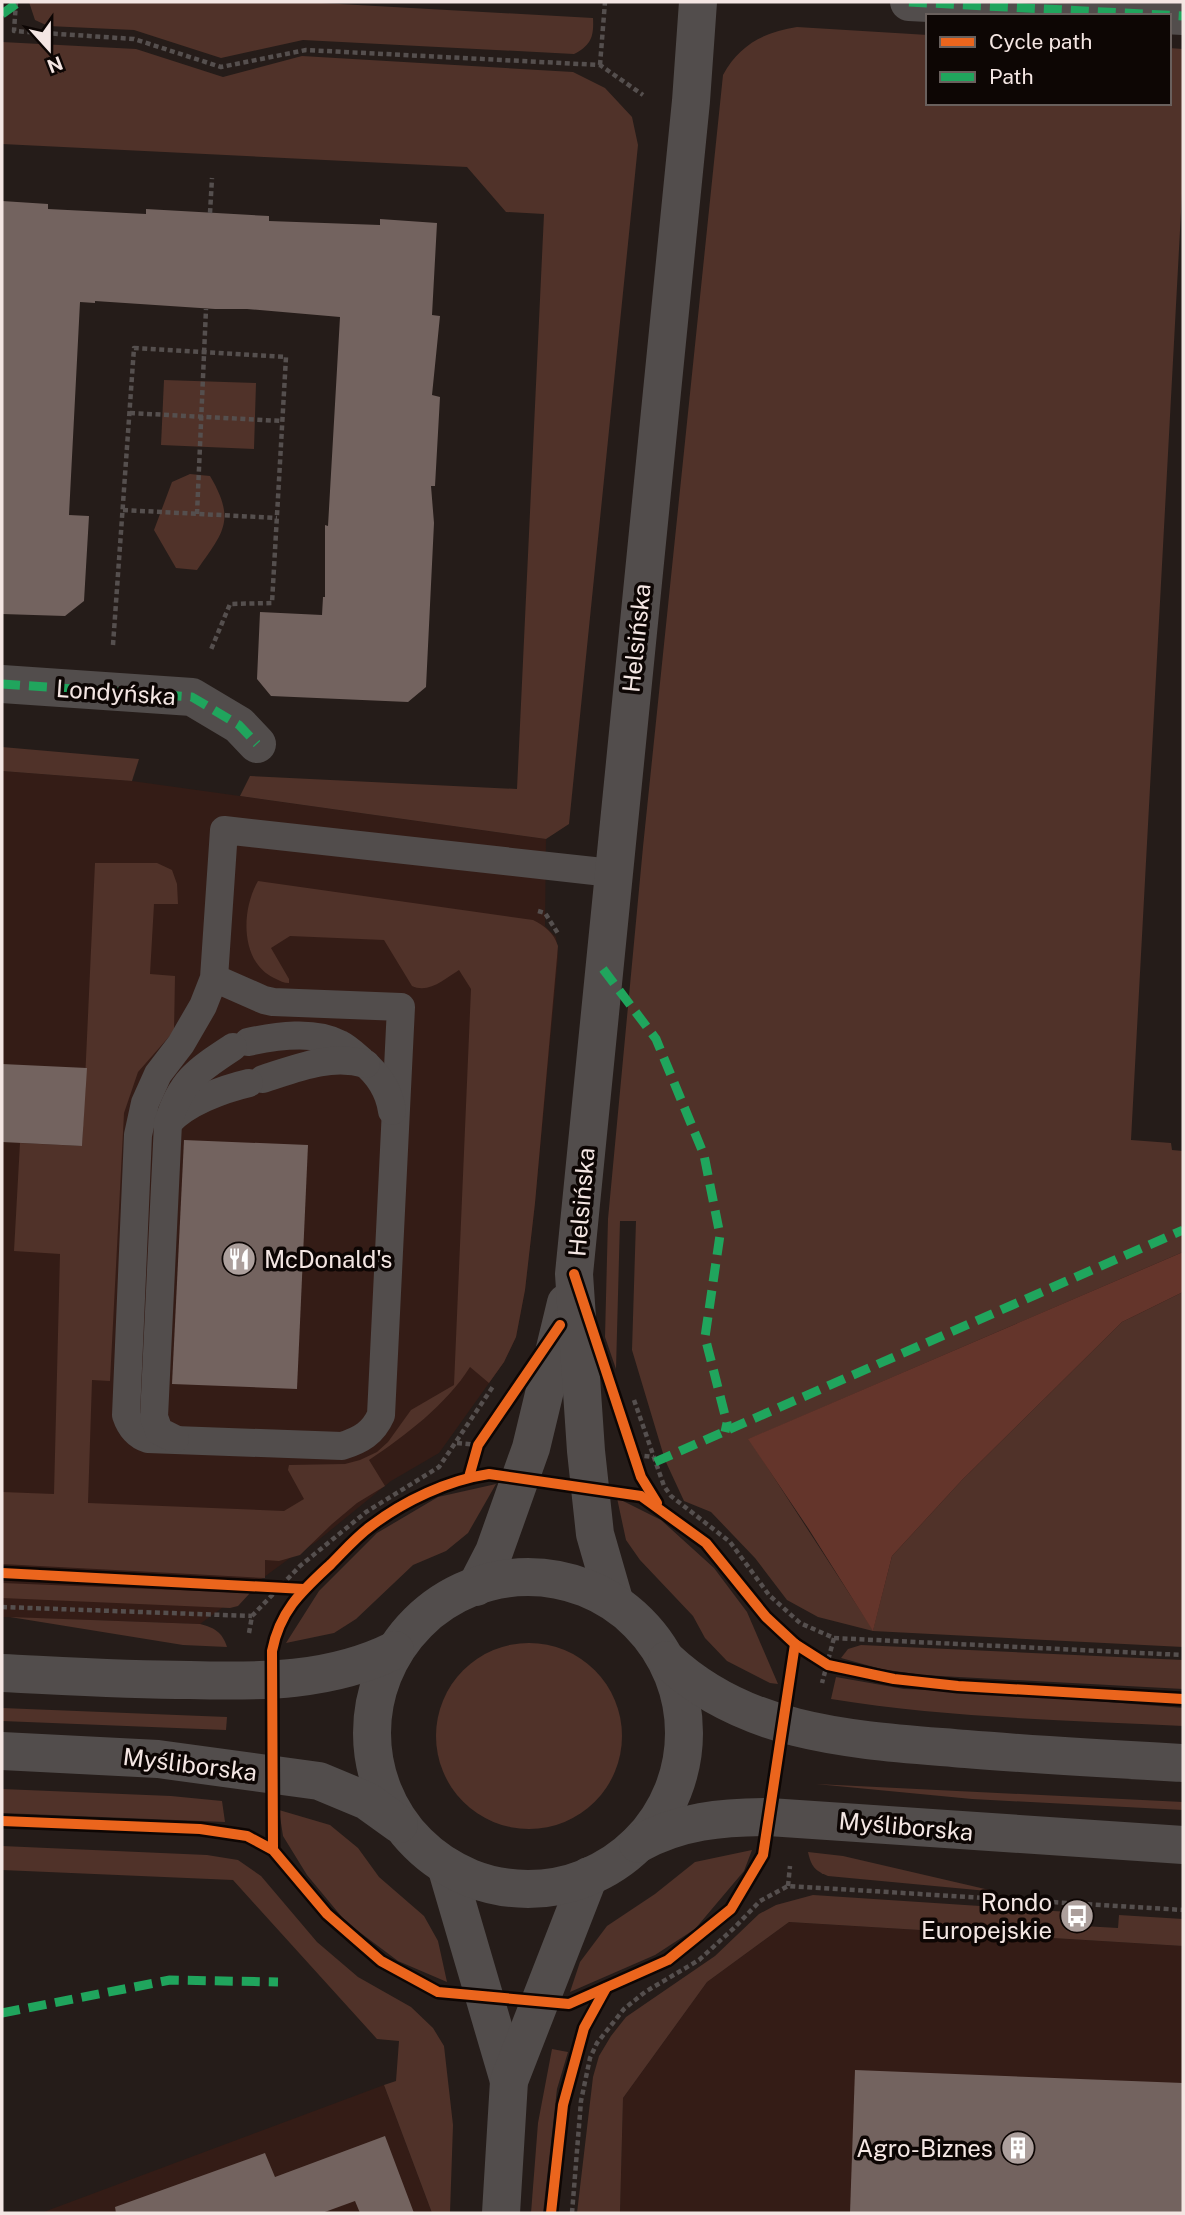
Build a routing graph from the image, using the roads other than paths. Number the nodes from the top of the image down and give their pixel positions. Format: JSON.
{"nodes":[{"id":1,"x":698,"y":2,"type":"edge"},
{"id":2,"x":909,"y":2,"type":"edge"},
{"id":3,"x":1144,"y":14,"type":"edge"},
{"id":4,"x":2,"y":684,"type":"edge"},
{"id":5,"x":257,"y":744,"type":"dead end"},
{"id":6,"x":612,"y":873,"type":"junction"},
{"id":7,"x":214,"y":978,"type":"junction"},
{"id":8,"x":366,"y":1064,"type":"junction"},
{"id":9,"x":168,"y":1123,"type":"junction"},
{"id":10,"x":396,"y":1135,"type":"junction"},
{"id":11,"x":574,"y":1274,"type":"junction"},
{"id":12,"x":174,"y":1439,"type":"junction"},
{"id":13,"x":476,"y":1587,"type":"junction"},
{"id":14,"x":614,"y":1600,"type":"junction"},
{"id":15,"x":395,"y":1650,"type":"junction"},
{"id":16,"x":667,"y":1660,"type":"junction"},
{"id":17,"x":2,"y":1673,"type":"edge"},
{"id":18,"x":2,"y":1751,"type":"edge"},
{"id":19,"x":1183,"y":1763,"type":"edge"},
{"id":20,"x":405,"y":1831,"type":"junction"},
{"id":21,"x":1183,"y":1845,"type":"edge"},
{"id":22,"x":634,"y":1847,"type":"junction"},
{"id":23,"x":446,"y":1866,"type":"junction"},
{"id":24,"x":589,"y":1876,"type":"junction"},
{"id":25,"x":509,"y":2081,"type":"junction"},
{"id":26,"x":501,"y":2213,"type":"edge"}],
"edges":[{"from":1,"to":6,"type":"street","name":"Helsińska"},
{"from":2,"to":3,"type":"street"},
{"from":4,"to":5,"type":"street","name":"Londyńska"},
{"from":6,"to":7,"type":"lane"},
{"from":6,"to":11,"type":"street","name":"Helsińska"},
{"from":7,"to":10,"type":"lane"},
{"from":7,"to":12,"type":"lane"},
{"from":8,"to":9,"type":"lane"},
{"from":8,"to":9,"type":"lane"},
{"from":8,"to":10,"type":"lane"},
{"from":9,"to":12,"type":"lane"},
{"from":10,"to":12,"type":"lane"},
{"from":11,"to":13,"type":"street","name":"Helsińska"},
{"from":11,"to":14,"type":"street","name":"Helsińska"},
{"from":13,"to":14,"type":"street"},
{"from":13,"to":15,"type":"street"},
{"from":14,"to":16,"type":"street"},
{"from":15,"to":17,"type":"street"},
{"from":15,"to":20,"type":"street"},
{"from":16,"to":19,"type":"street"},
{"from":16,"to":22,"type":"street"},
{"from":18,"to":20,"type":"street","name":"Myśliborska"},
{"from":20,"to":23,"type":"street"},
{"from":21,"to":22,"type":"street","name":"Myśliborska"},
{"from":22,"to":24,"type":"street"},
{"from":23,"to":24,"type":"street"},
{"from":23,"to":25,"type":"street"},
{"from":24,"to":25,"type":"street"},
{"from":25,"to":26,"type":"street"}]}
